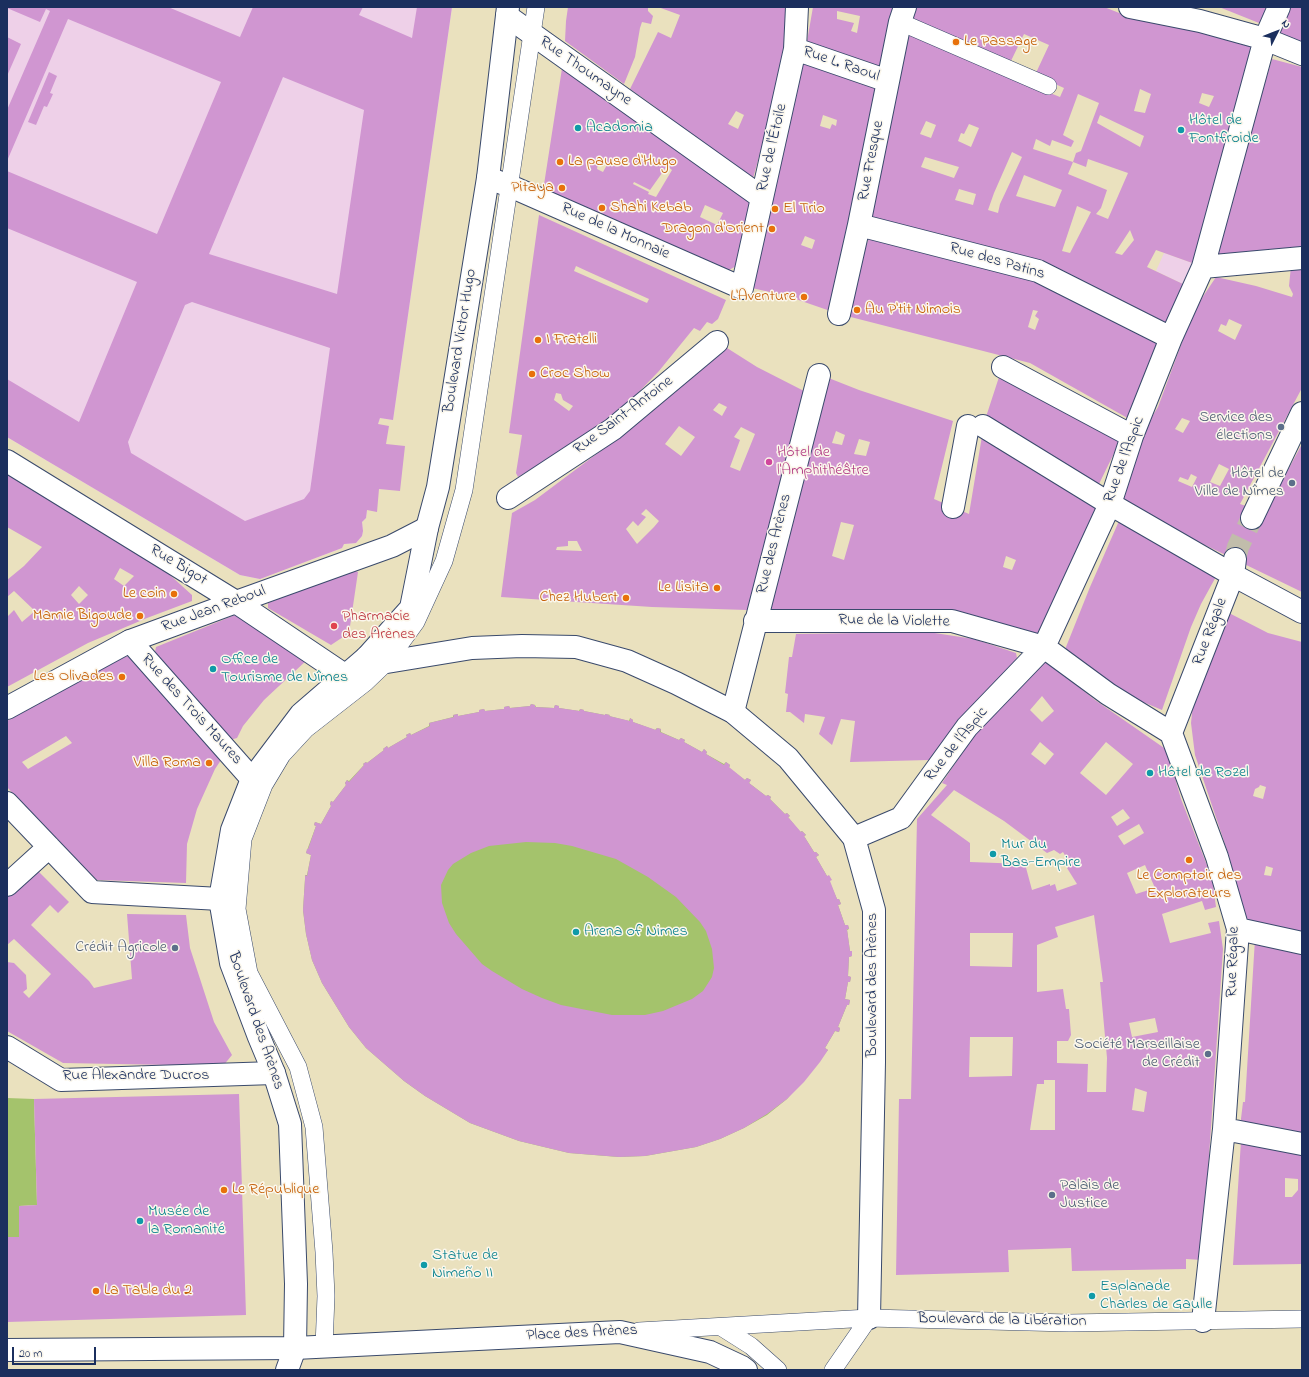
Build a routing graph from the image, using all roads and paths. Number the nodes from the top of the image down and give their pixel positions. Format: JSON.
{"nodes":[{"id":1,"x":536,"y":7,"type":"edge"},
{"id":2,"x":797,"y":7,"type":"edge"},
{"id":3,"x":1130,"y":7,"type":"edge"},
{"id":4,"x":1279,"y":7,"type":"edge"},
{"id":5,"x":508,"y":12,"type":"edge"},
{"id":6,"x":902,"y":14,"type":"edge"},
{"id":7,"x":532,"y":34,"type":"junction"},
{"id":8,"x":1265,"y":40,"type":"junction"},
{"id":9,"x":795,"y":49,"type":"junction"},
{"id":10,"x":1302,"y":54,"type":"edge"},
{"id":11,"x":888,"y":81,"type":"junction"},
{"id":12,"x":1048,"y":86,"type":"dead end"},
{"id":13,"x":488,"y":178,"type":"junction"},
{"id":14,"x":510,"y":186,"type":"junction"},
{"id":15,"x":761,"y":197,"type":"junction"},
{"id":16,"x":859,"y":225,"type":"junction"},
{"id":17,"x":1302,"y":258,"type":"edge"},
{"id":18,"x":1203,"y":268,"type":"junction"},
{"id":19,"x":742,"y":288,"type":"joint"},
{"id":20,"x":839,"y":314,"type":"dead end"},
{"id":21,"x":1172,"y":338,"type":"junction"},
{"id":22,"x":717,"y":342,"type":"dead end"},
{"id":23,"x":1003,"y":367,"type":"dead end"},
{"id":24,"x":819,"y":375,"type":"dead end"},
{"id":25,"x":1302,"y":413,"type":"edge"},
{"id":26,"x":1132,"y":436,"type":"junction"},
{"id":27,"x":7,"y":461,"type":"edge"},
{"id":28,"x":508,"y":498,"type":"dead end"},
{"id":29,"x":1110,"y":504,"type":"junction"},
{"id":30,"x":953,"y":506,"type":"dead end"},
{"id":31,"x":1252,"y":518,"type":"tunnel mouth"},
{"id":32,"x":427,"y":528,"type":"junction"},
{"id":33,"x":1234,"y":567,"type":"junction"},
{"id":34,"x":236,"y":602,"type":"junction"},
{"id":35,"x":1302,"y":612,"type":"edge"},
{"id":36,"x":755,"y":621,"type":"junction"},
{"id":37,"x":130,"y":641,"type":"junction"},
{"id":38,"x":1044,"y":647,"type":"junction"},
{"id":39,"x":377,"y":660,"type":"junction"},
{"id":40,"x":346,"y":676,"type":"junction"},
{"id":41,"x":7,"y":708,"type":"edge"},
{"id":42,"x":733,"y":712,"type":"junction"},
{"id":43,"x":1171,"y":733,"type":"junction"},
{"id":44,"x":252,"y":779,"type":"junction"},
{"id":45,"x":7,"y":803,"type":"edge"},
{"id":46,"x":854,"y":838,"type":"junction"},
{"id":47,"x":49,"y":847,"type":"junction"},
{"id":48,"x":7,"y":885,"type":"edge"},
{"id":49,"x":220,"y":899,"type":"junction"},
{"id":50,"x":1238,"y":929,"type":"junction"},
{"id":51,"x":1302,"y":943,"type":"edge"},
{"id":52,"x":7,"y":1048,"type":"edge"},
{"id":53,"x":274,"y":1073,"type":"junction"},
{"id":54,"x":1224,"y":1129,"type":"junction"},
{"id":55,"x":1302,"y":1144,"type":"edge"},
{"id":56,"x":869,"y":1318,"type":"junction"},
{"id":57,"x":1302,"y":1319,"type":"edge"},
{"id":58,"x":1204,"y":1321,"type":"junction"},
{"id":59,"x":721,"y":1327,"type":"junction"},
{"id":60,"x":620,"y":1332,"type":"junction"},
{"id":61,"x":324,"y":1347,"type":"junction"},
{"id":62,"x":295,"y":1348,"type":"junction"},
{"id":63,"x":7,"y":1350,"type":"edge"},
{"id":64,"x":776,"y":1368,"type":"edge"},
{"id":65,"x":287,"y":1370,"type":"edge"},
{"id":66,"x":746,"y":1370,"type":"edge"},
{"id":67,"x":833,"y":1370,"type":"edge"}],
"edges":[{"from":1,"to":7,"type":"lane","name":"Boulevard Victor Hugo"},
{"from":2,"to":9,"type":"street","name":"Rue de l'Étoile"},
{"from":3,"to":8,"type":"street"},
{"from":4,"to":8,"type":"street","name":"Rue de l'Aspic"},
{"from":5,"to":7,"type":"street","name":"Rue Thoumayne"},
{"from":5,"to":13,"type":"street","name":"Boulevard Victor Hugo"},
{"from":6,"to":11,"type":"street","name":"Rue Fresque"},
{"from":6,"to":12,"type":"lane"},
{"from":7,"to":14,"type":"lane","name":"Boulevard Victor Hugo"},
{"from":7,"to":15,"type":"street","name":"Rue Thoumayne"},
{"from":8,"to":10,"type":"street"},
{"from":8,"to":18,"type":"street","name":"Rue de l'Aspic"},
{"from":9,"to":11,"type":"street","name":"Rue L. Raoul"},
{"from":9,"to":15,"type":"street","name":"Rue de l'Étoile"},
{"from":11,"to":16,"type":"street","name":"Rue Fresque"},
{"from":13,"to":14,"type":"street","name":"Rue de la Monnaie"},
{"from":13,"to":32,"type":"street","name":"Boulevard Victor Hugo"},
{"from":14,"to":19,"type":"street","name":"Rue de la Monnaie"},
{"from":14,"to":39,"type":"lane","name":"Boulevard Victor Hugo"},
{"from":15,"to":19,"type":"street","name":"Rue de l'Étoile"},
{"from":16,"to":20,"type":"street","name":"Rue Fresque"},
{"from":16,"to":21,"type":"street","name":"Rue des Patins"},
{"from":17,"to":18,"type":"street"},
{"from":18,"to":21,"type":"street","name":"Rue de l'Aspic"},
{"from":21,"to":26,"type":"street","name":"Rue de l'Aspic"},
{"from":22,"to":28,"type":"street","name":"Rue Saint-Antoine"},
{"from":23,"to":26,"type":"street"},
{"from":24,"to":36,"type":"street","name":"Rue des Arènes"},
{"from":25,"to":31,"type":"street"},
{"from":26,"to":29,"type":"street","name":"Rue de l'Aspic"},
{"from":27,"to":34,"type":"street","name":"Rue Bigot"},
{"from":29,"to":30,"type":"street"},
{"from":29,"to":33,"type":"street"},
{"from":29,"to":38,"type":"street","name":"Rue de l'Aspic"},
{"from":32,"to":34,"type":"street","name":"Rue Jean Reboul"},
{"from":32,"to":39,"type":"street","name":"Boulevard Victor Hugo"},
{"from":33,"to":35,"type":"street"},
{"from":33,"to":43,"type":"street","name":"Rue Régale"},
{"from":34,"to":37,"type":"street","name":"Rue Jean Reboul"},
{"from":34,"to":40,"type":"street","name":"Rue Bigot"},
{"from":36,"to":38,"type":"street","name":"Rue de la Violette"},
{"from":36,"to":42,"type":"street","name":"Rue des Arènes"},
{"from":37,"to":41,"type":"street","name":"Rue Jean Reboul"},
{"from":37,"to":44,"type":"street","name":"Rue des Trois Maures"},
{"from":38,"to":43,"type":"street","name":"Rue de la Violette"},
{"from":38,"to":46,"type":"street","name":"Rue de l'Aspic"},
{"from":39,"to":40,"type":"street","name":"Boulevard des Arènes"},
{"from":39,"to":42,"type":"street","name":"Boulevard des Arènes"},
{"from":39,"to":61,"type":"lane","name":"Boulevard Victor Hugo"},
{"from":40,"to":44,"type":"street","name":"Boulevard des Arènes"},
{"from":42,"to":46,"type":"street","name":"Boulevard des Arènes"},
{"from":43,"to":50,"type":"street","name":"Rue Régale"},
{"from":44,"to":49,"type":"street","name":"Boulevard des Arènes"},
{"from":45,"to":47,"type":"street"},
{"from":46,"to":56,"type":"street","name":"Boulevard des Arènes"},
{"from":47,"to":48,"type":"street"},
{"from":47,"to":49,"type":"street"},
{"from":49,"to":53,"type":"street","name":"Boulevard des Arènes"},
{"from":50,"to":51,"type":"street"},
{"from":50,"to":54,"type":"street","name":"Rue Régale"},
{"from":52,"to":53,"type":"street","name":"Rue Alexandre Ducros"},
{"from":53,"to":62,"type":"street","name":"Boulevard des Arènes"},
{"from":54,"to":55,"type":"street"},
{"from":54,"to":58,"type":"street","name":"Rue Régale"},
{"from":56,"to":58,"type":"lane","name":"Boulevard de la Libération"},
{"from":56,"to":59,"type":"lane","name":"Place des Arènes"},
{"from":56,"to":67,"type":"lane"},
{"from":57,"to":58,"type":"lane","name":"Boulevard de la Libération"},
{"from":59,"to":60,"type":"lane","name":"Place des Arènes"},
{"from":59,"to":64,"type":"lane"},
{"from":60,"to":61,"type":"street","name":"Place des Arènes"},
{"from":60,"to":66,"type":"street"},
{"from":61,"to":62,"type":"street","name":"Place des Arènes"},
{"from":62,"to":63,"type":"street","name":"Place des Arènes"},
{"from":62,"to":65,"type":"street","name":"Boulevard des Arènes"}]}
